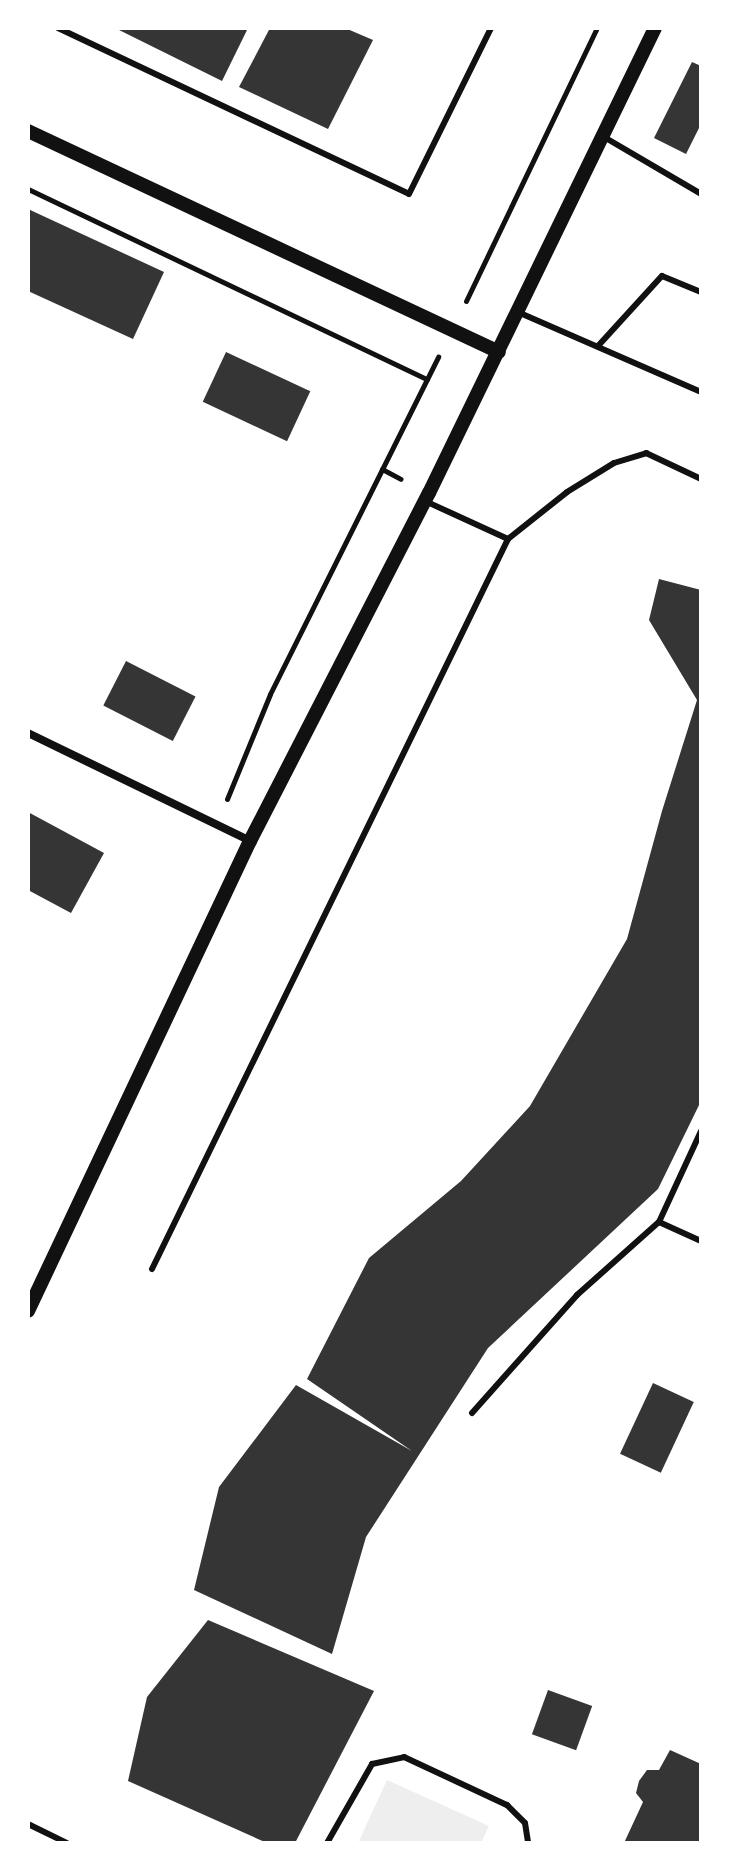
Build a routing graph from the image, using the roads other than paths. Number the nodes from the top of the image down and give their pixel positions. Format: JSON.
{"nodes":[{"id":1,"x":58,"y":28,"type":"edge"},
{"id":2,"x":491,"y":28,"type":"edge"},
{"id":3,"x":655,"y":28,"type":"edge"},
{"id":4,"x":28,"y":131,"type":"edge"},
{"id":5,"x":602,"y":136,"type":"junction"},
{"id":6,"x":701,"y":194,"type":"edge"},
{"id":7,"x":701,"y":292,"type":"edge"},
{"id":8,"x":516,"y":311,"type":"junction"},
{"id":9,"x":598,"y":346,"type":"junction"},
{"id":10,"x":499,"y":352,"type":"junction"},
{"id":11,"x":701,"y":392,"type":"edge"},
{"id":12,"x":701,"y":479,"type":"edge"},
{"id":13,"x":425,"y":501,"type":"junction"},
{"id":14,"x":508,"y":539,"type":"junction"},
{"id":15,"x":28,"y":733,"type":"edge"},
{"id":16,"x":250,"y":841,"type":"junction"},
{"id":17,"x":701,"y":1131,"type":"edge"},
{"id":18,"x":659,"y":1222,"type":"junction"},
{"id":19,"x":701,"y":1241,"type":"edge"},
{"id":20,"x":152,"y":1269,"type":"dead end"},
{"id":21,"x":30,"y":1303,"type":"edge"},
{"id":22,"x":472,"y":1413,"type":"dead end"},
{"id":23,"x":28,"y":1824,"type":"edge"},
{"id":24,"x":67,"y":1843,"type":"edge"},
{"id":25,"x":327,"y":1843,"type":"edge"},
{"id":26,"x":528,"y":1843,"type":"edge"}],
"edges":[{"from":1,"to":2,"type":"lane"},
{"from":3,"to":5,"type":"street"},
{"from":4,"to":10,"type":"street"},
{"from":5,"to":6,"type":"lane"},
{"from":5,"to":8,"type":"street"},
{"from":7,"to":9,"type":"lane"},
{"from":8,"to":9,"type":"lane"},
{"from":8,"to":10,"type":"street"},
{"from":9,"to":11,"type":"lane"},
{"from":10,"to":13,"type":"street"},
{"from":12,"to":14,"type":"lane"},
{"from":13,"to":14,"type":"lane"},
{"from":13,"to":16,"type":"street"},
{"from":14,"to":20,"type":"lane"},
{"from":15,"to":16,"type":"street"},
{"from":16,"to":21,"type":"street"},
{"from":17,"to":18,"type":"lane"},
{"from":18,"to":19,"type":"lane"},
{"from":18,"to":22,"type":"lane"},
{"from":23,"to":24,"type":"lane"},
{"from":25,"to":26,"type":"lane"}]}
